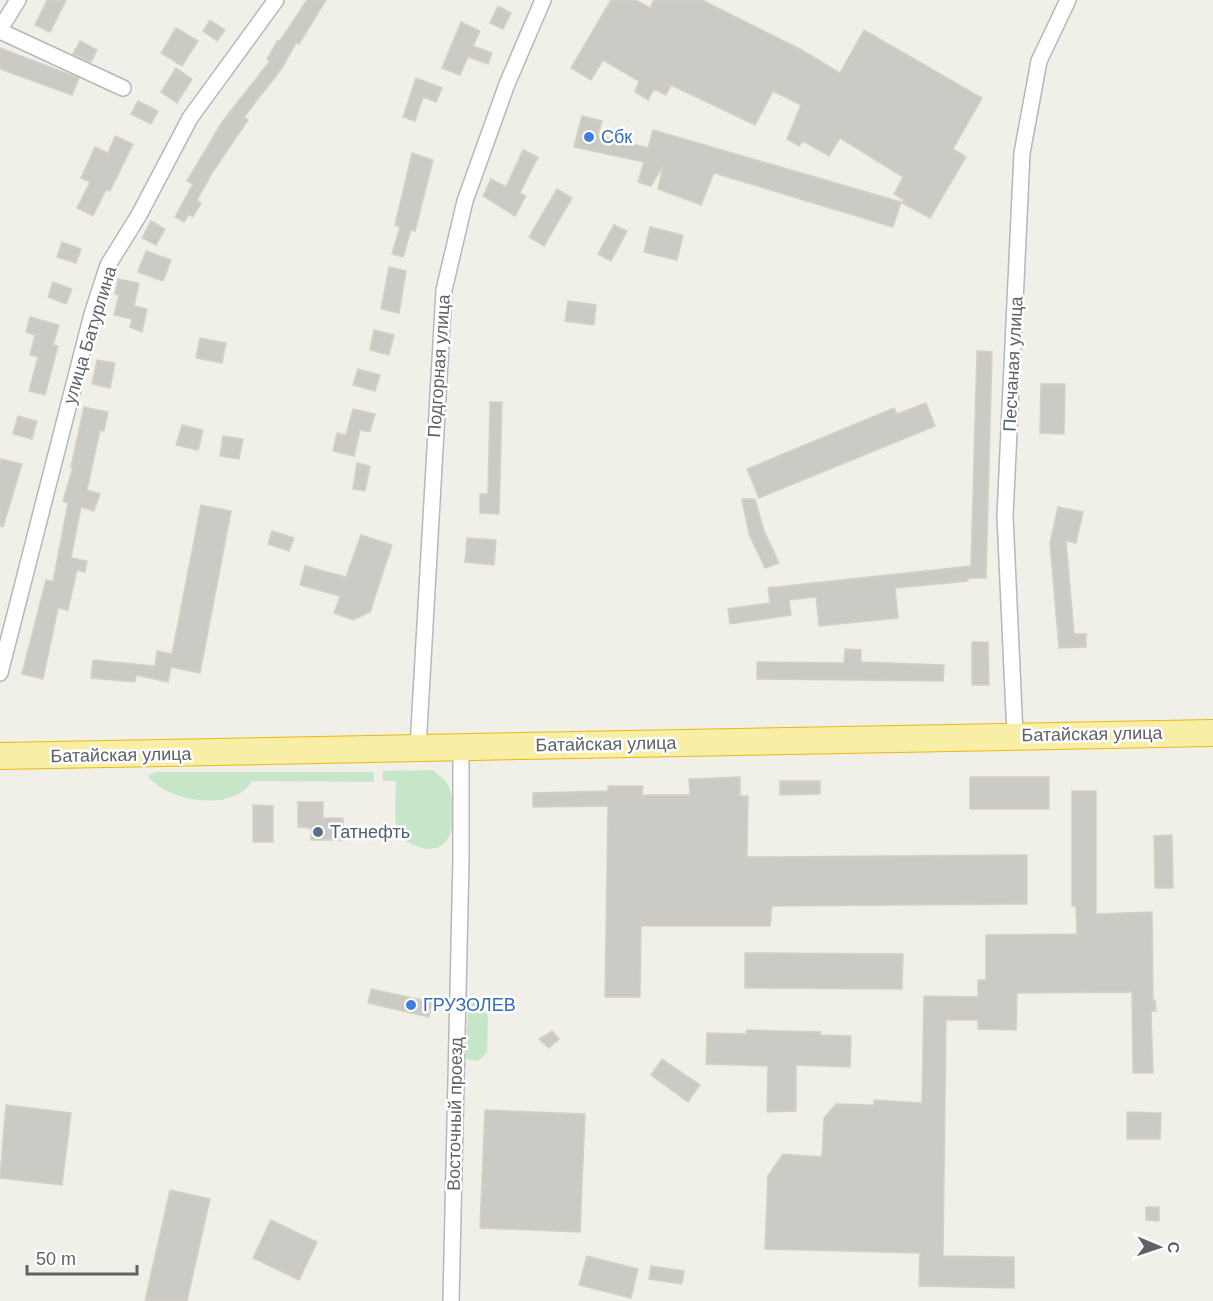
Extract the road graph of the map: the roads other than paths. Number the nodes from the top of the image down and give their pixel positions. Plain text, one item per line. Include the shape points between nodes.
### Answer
1 (18, 0) edge
2 (276, 0) edge
3 (543, 0) edge
4 (1068, 0) edge
5 (0, 30) edge
6 (123, 88) dead end
7 (0, 673) edge
8 (1213, 733) edge
9 (1015, 735) junction
10 (461, 747) junction
11 (418, 748) junction
12 (0, 756) edge
13 (451, 1301) edge

1 - 5 street
2 - 7 street, улица Батурлина via 190,118 140,215 108,265
3 - 11 street, Подгорная улица via 507,84 465,201 444,290
4 - 9 street, Песчаная улица via 1039,61 1022,153 1005,516
5 - 6 street
8 - 9 highway, Батайская улица
9 - 10 highway, Батайская улица
10 - 11 highway, Батайская улица
10 - 13 street, Восточный проезд
11 - 12 highway, Батайская улица

